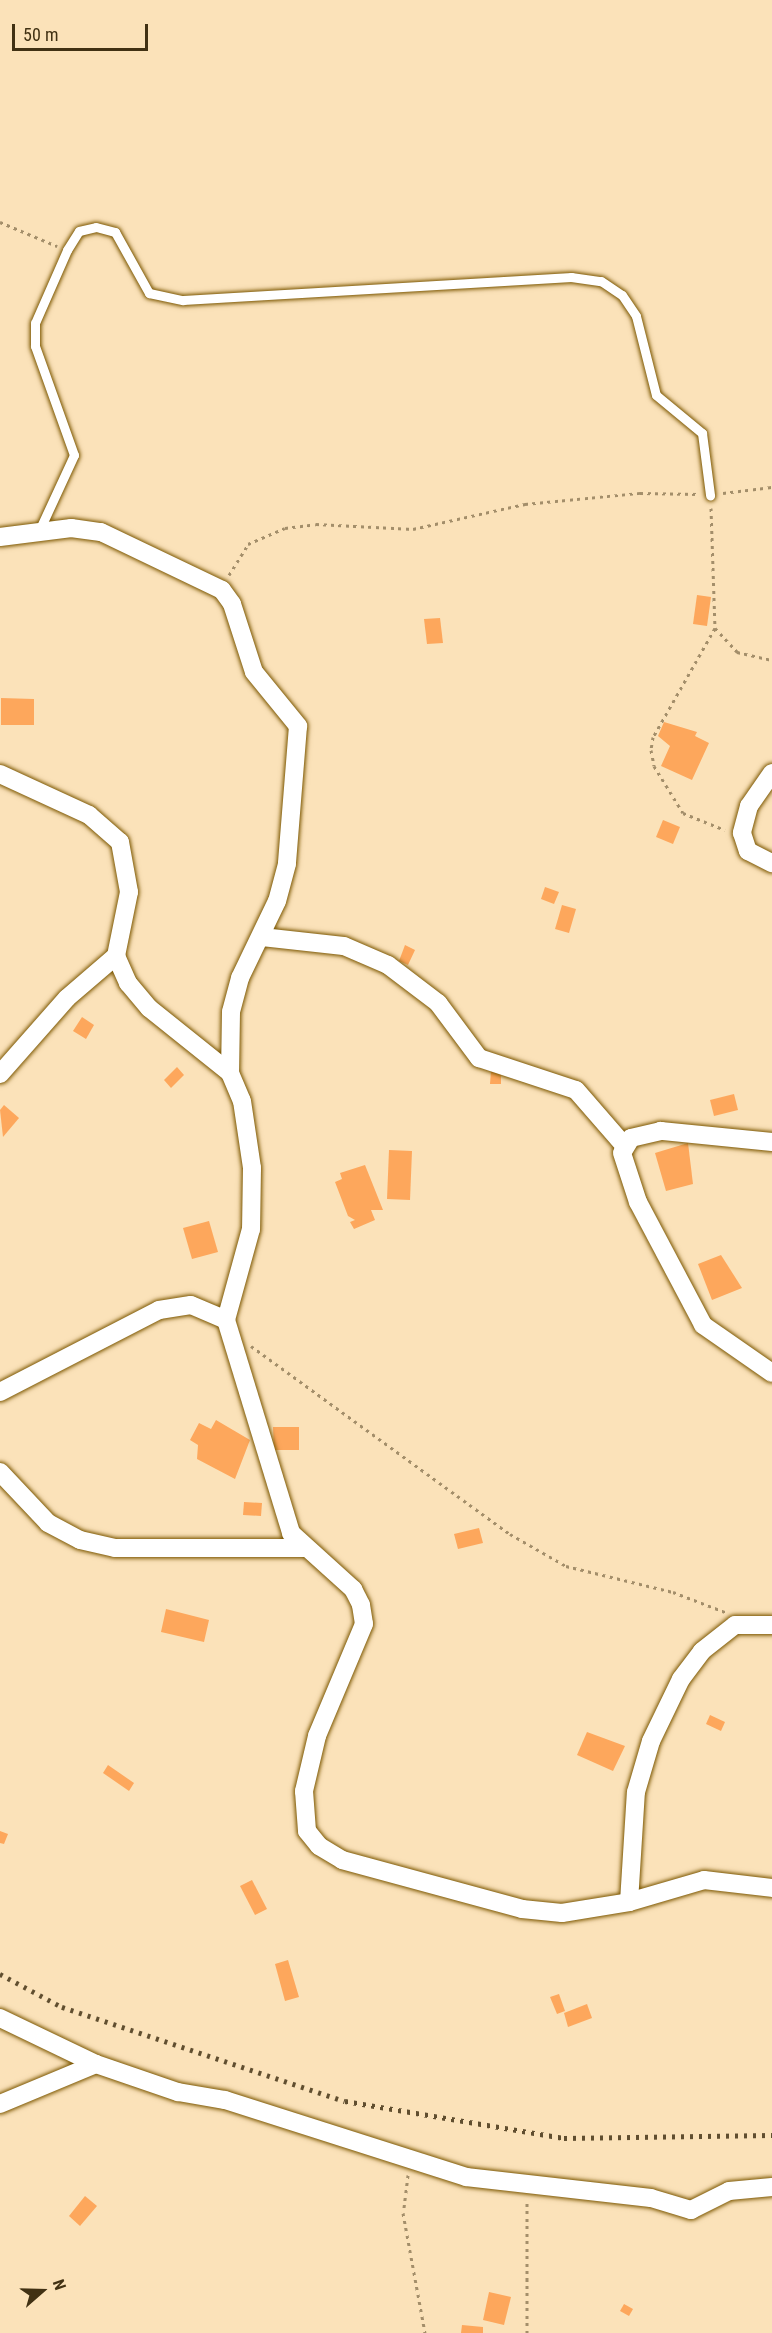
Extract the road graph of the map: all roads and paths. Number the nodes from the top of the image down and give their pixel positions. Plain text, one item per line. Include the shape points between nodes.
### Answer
1 (0, 222) edge
2 (67, 250) junction
3 (772, 487) edge
4 (710, 495) junction
5 (38, 533) junction
6 (0, 537) edge
7 (222, 591) junction
8 (715, 628) junction
9 (772, 660) edge
10 (772, 773) edge
11 (0, 774) edge
12 (742, 833) junction
13 (772, 862) edge
14 (262, 936) junction
15 (116, 956) junction
16 (230, 1073) junction
17 (0, 1074) edge
18 (772, 1142) edge
19 (623, 1144) junction
20 (226, 1320) junction
21 (236, 1352) junction
22 (772, 1373) edge
23 (0, 1392) edge
24 (0, 1472) edge
25 (304, 1548) junction
26 (748, 1623) junction
27 (772, 1625) edge
28 (772, 1888) edge
29 (629, 1902) junction
30 (0, 2018) edge
31 (96, 2064) junction
32 (0, 2104) edge
33 (412, 2159) junction
34 (527, 2186) junction
35 (772, 2187) edge
36 (425, 2333) edge
37 (527, 2333) edge

1 - 2 path
2 - 4 lane via 80,231 96,227 115,232 149,293 183,300 571,277 602,281 622,295 636,316 656,395 702,433
2 - 5 lane via 35,323 36,346 74,455
3 - 4 path
4 - 7 path via 640,493 525,504 414,529 316,524 285,528 248,544
4 - 8 path
5 - 6 street
5 - 7 street via 71,528 101,532
7 - 14 street via 232,604 254,672 298,726 287,864
8 - 9 path via 737,652
8 - 12 path via 653,737 651,750 654,766 683,813 701,824
10 - 12 street via 749,806
11 - 15 street via 89,814 120,842 129,892
12 - 13 street via 748,851
14 - 16 street via 240,978 231,1012
14 - 19 street via 344,946 388,965 438,1003 479,1058 576,1089
15 - 16 street via 128,983 149,1008
15 - 17 street via 67,998
16 - 20 street via 242,1101 252,1167 251,1229
18 - 19 street via 660,1131
19 - 22 street via 638,1202 703,1325
20 - 21 street
20 - 23 street via 191,1305 159,1310
21 - 25 street via 277,1502
21 - 26 path via 261,1348 510,1534 566,1566 673,1592
24 - 25 street via 48,1522 80,1540 115,1548
25 - 29 street via 353,1589 364,1624 312,1755 304,1810 307,1831 319,1846 342,1860 522,1908 562,1913
26 - 27 street
26 - 29 street via 735,1625 702,1651 681,1679 651,1741 636,1792
28 - 29 street via 704,1880
30 - 31 street
31 - 32 street
31 - 33 street
33 - 34 street via 466,2177
33 - 36 path via 403,2213
34 - 35 street via 641,2196 690,2210 729,2191
34 - 37 path

